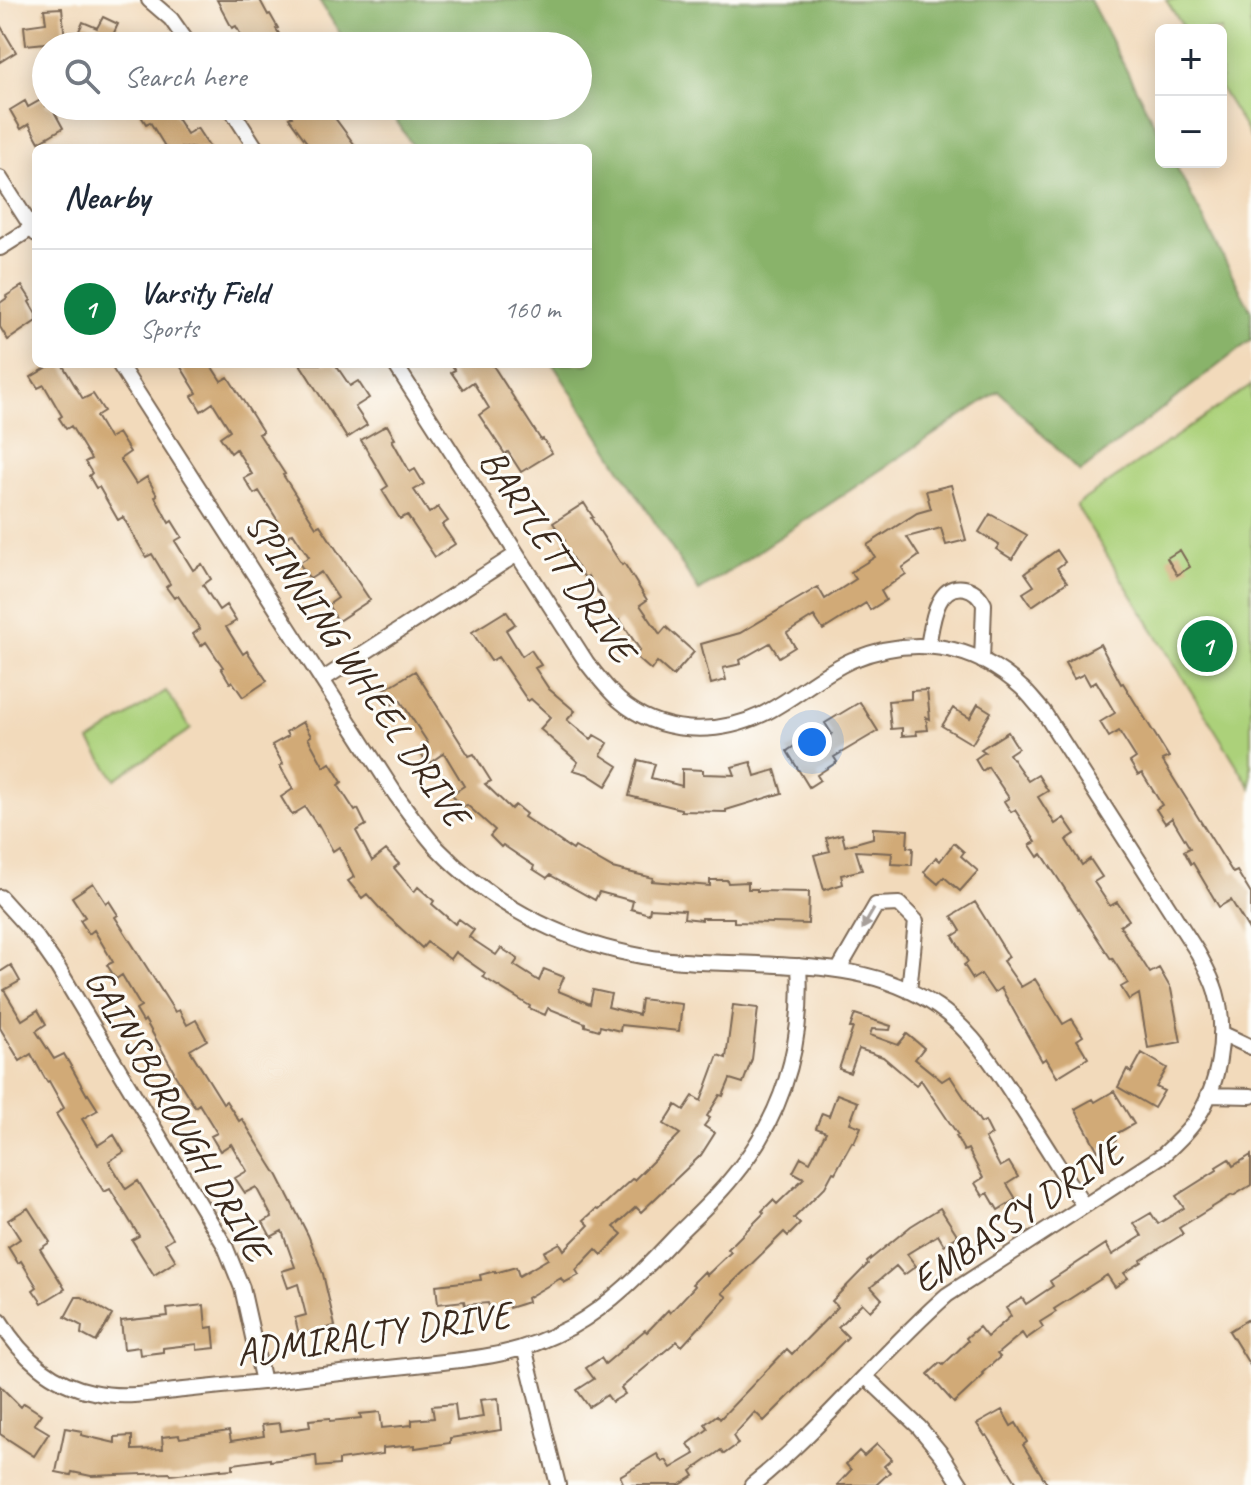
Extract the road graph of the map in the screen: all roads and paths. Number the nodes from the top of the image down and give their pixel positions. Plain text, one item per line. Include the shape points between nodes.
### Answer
1 (149, 0) edge
2 (180, 32) edge
3 (238, 120) edge
4 (253, 144) edge
5 (0, 178) edge
6 (32, 228) edge
7 (32, 232) edge
8 (0, 248) edge
9 (122, 368) edge
10 (398, 368) edge
11 (517, 554) junction
12 (928, 646) junction
13 (982, 661) junction
14 (322, 680) junction
15 (3, 905) edge
16 (799, 966) junction
17 (839, 969) junction
18 (909, 991) junction
19 (1221, 1033) junction
20 (1251, 1047) edge
21 (1216, 1070) joint
22 (1208, 1095) junction
23 (1251, 1096) edge
24 (1084, 1206) junction
25 (0, 1321) edge
26 (524, 1347) junction
27 (865, 1376) junction
28 (263, 1382) junction
29 (558, 1485) edge
30 (752, 1485) edge
31 (961, 1485) edge

1 - 2 street
3 - 4 street
5 - 6 street
7 - 8 street
9 - 14 street, SPINNING WHEEL DRIVE
10 - 11 street, BARTLETT DRIVE
11 - 12 street, BARTLETT DRIVE via 602,683 633,710 671,726 707,729 742,723 849,661 881,649
11 - 14 street
12 - 13 street, BARTLETT DRIVE
12 - 13 street via 940,598 954,588 965,588 984,604
13 - 19 street, BARTLETT DRIVE via 1005,674 1043,711 1198,953 1216,992
14 - 16 street, SPINNING WHEEL DRIVE via 421,830 464,873 512,908 574,938 632,954
15 - 28 street, GAINSBOROUGH DRIVE via 58,968 225,1246 242,1288
16 - 17 street, SPINNING WHEEL DRIVE
16 - 26 street, ADMIRALTY DRIVE via 800,1014 791,1067 775,1110 748,1157 621,1292 571,1326
17 - 18 street, SPINNING WHEEL DRIVE
18 -> 17 street via 916,921 899,904 876,905
18 - 24 street, SPINNING WHEEL DRIVE via 952,1018 988,1056
19 - 20 street
19 - 21 street, BARTLETT DRIVE
21 - 22 street, EMBASSY DRIVE
22 - 23 street
22 - 24 street, EMBASSY DRIVE via 1179,1141
24 - 27 street, EMBASSY DRIVE via 947,1295
25 - 28 street, ADMIRALTY DRIVE via 39,1368 91,1392 141,1395
26 - 28 street, ADMIRALTY DRIVE via 482,1357
26 - 29 street
27 - 30 street, EMBASSY DRIVE
27 - 31 street via 919,1427

